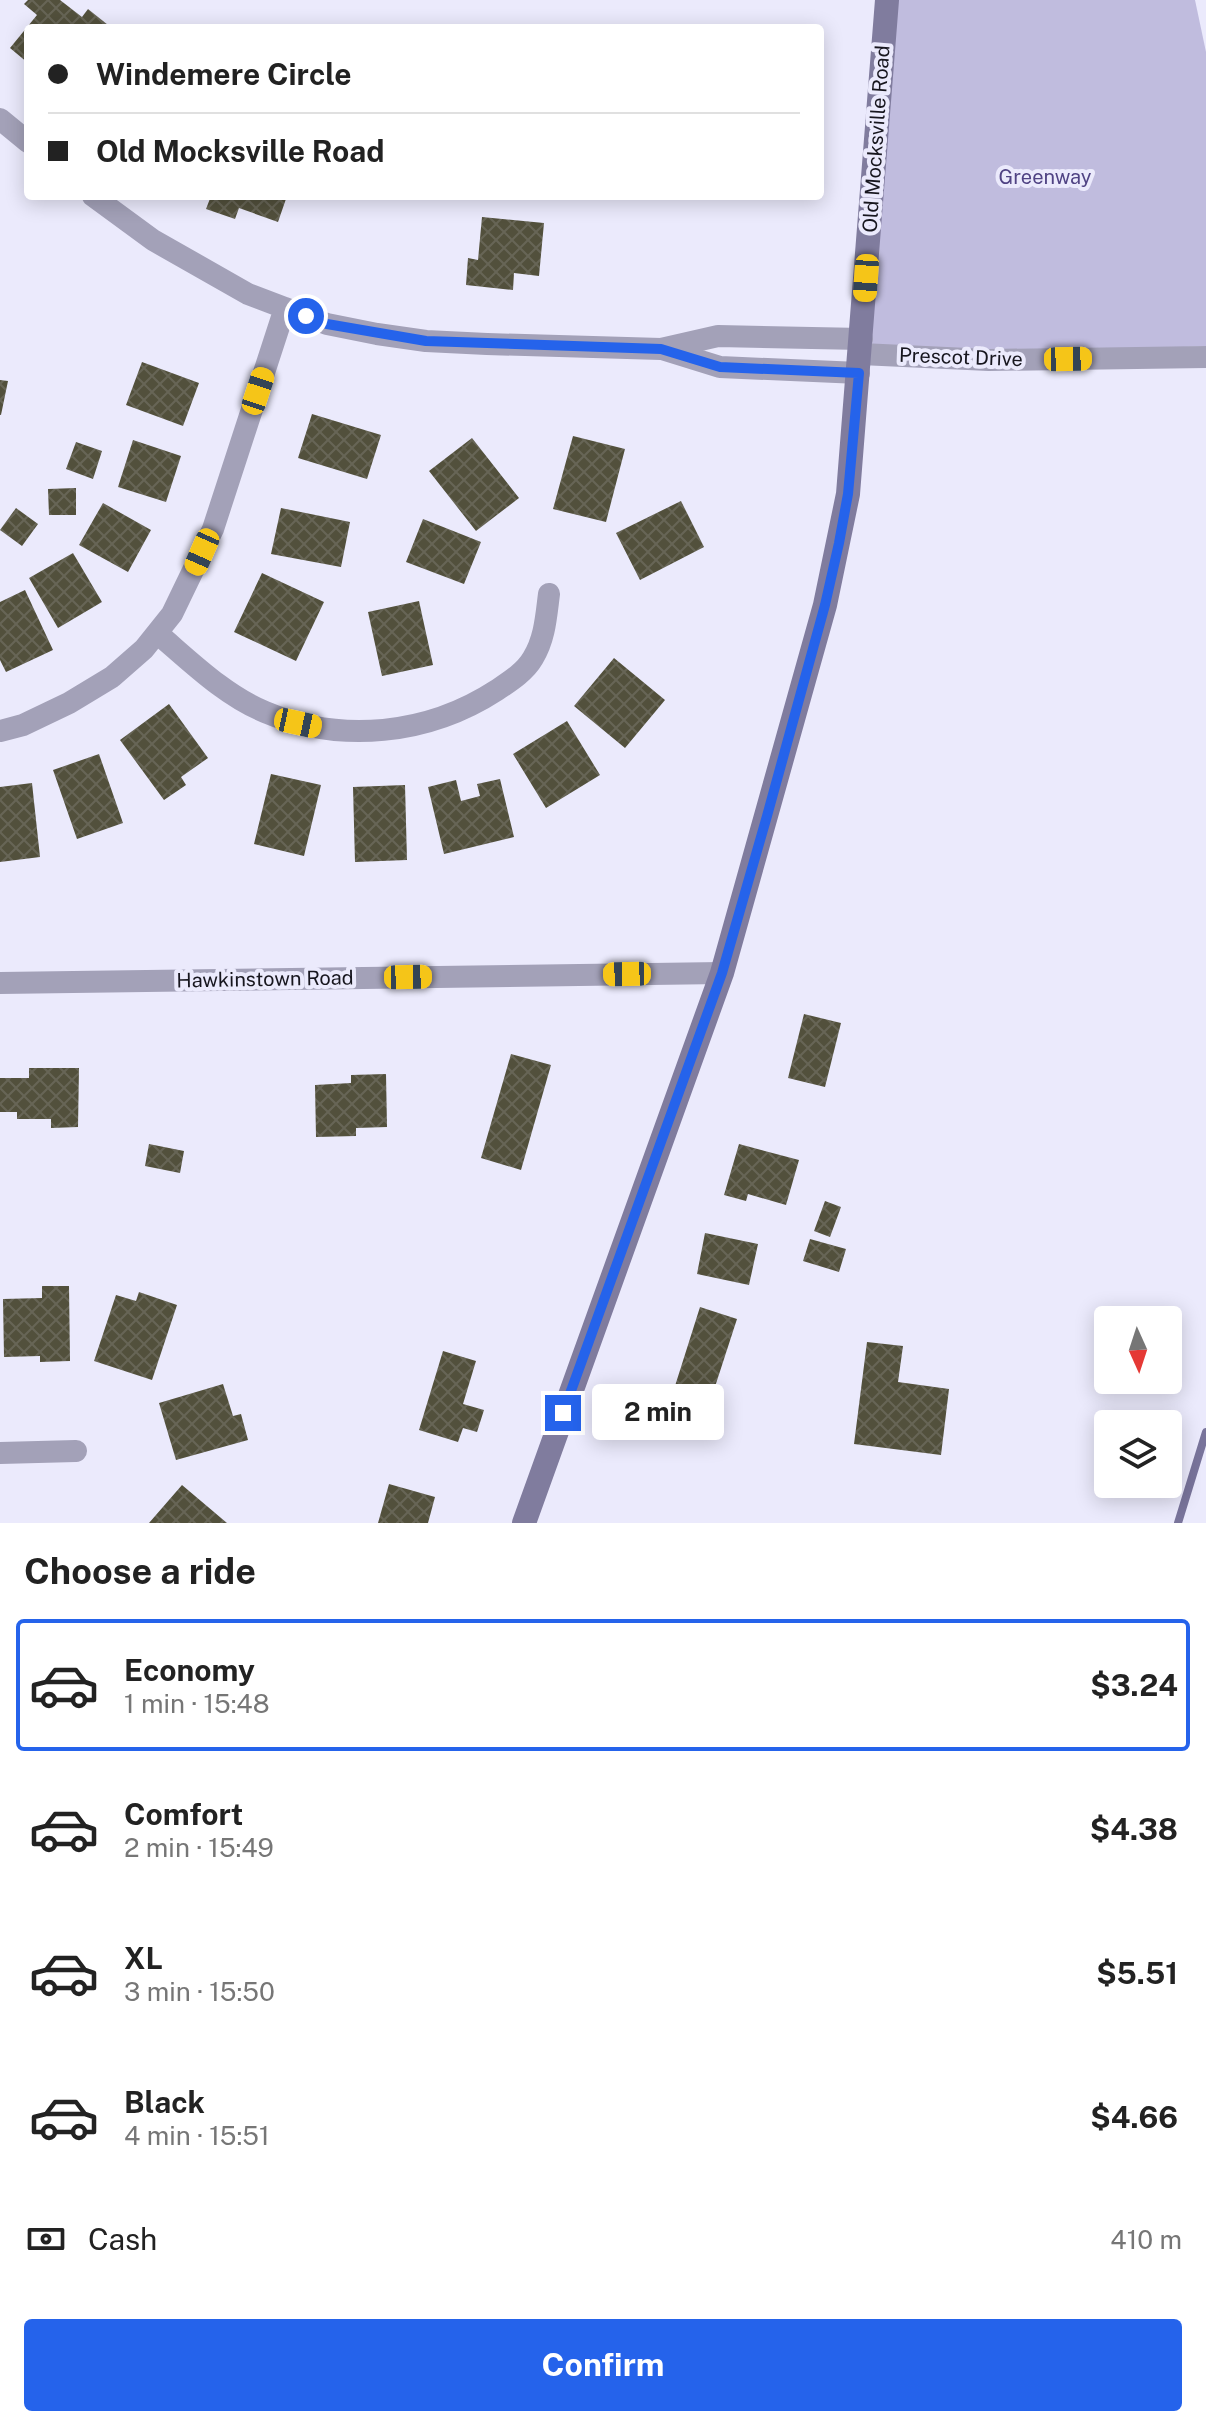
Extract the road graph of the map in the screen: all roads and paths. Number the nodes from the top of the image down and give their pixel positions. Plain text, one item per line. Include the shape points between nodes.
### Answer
1 (887, 0) edge
2 (0, 119) edge
3 (24, 139) edge
4 (98, 200) edge
5 (285, 308) junction
6 (661, 349) junction
7 (861, 355) junction
8 (1206, 357) edge
9 (549, 594) dead end
10 (157, 633) junction
11 (0, 731) edge
12 (722, 973) junction
13 (0, 983) edge
14 (76, 1451) dead end
15 (0, 1453) edge
16 (524, 1523) edge

1 - 7 street, Old Mocksville Road
2 - 3 street
4 - 5 street via 198,268
5 - 6 street via 327,324 426,341
5 - 10 street via 213,529 172,614
6 - 7 street via 718,336
6 - 7 street via 720,367
7 - 8 street, Prescot Drive via 989,360
7 - 12 street, Old Mocksville Road via 848,494 825,605
9 - 10 street via 544,632 532,661 511,681 476,704 388,730 342,732 263,711 225,690
10 - 11 street via 144,649 69,703
12 - 13 street, Hawkinstown Road
12 - 16 street, Old Mocksville Road
14 - 15 street

